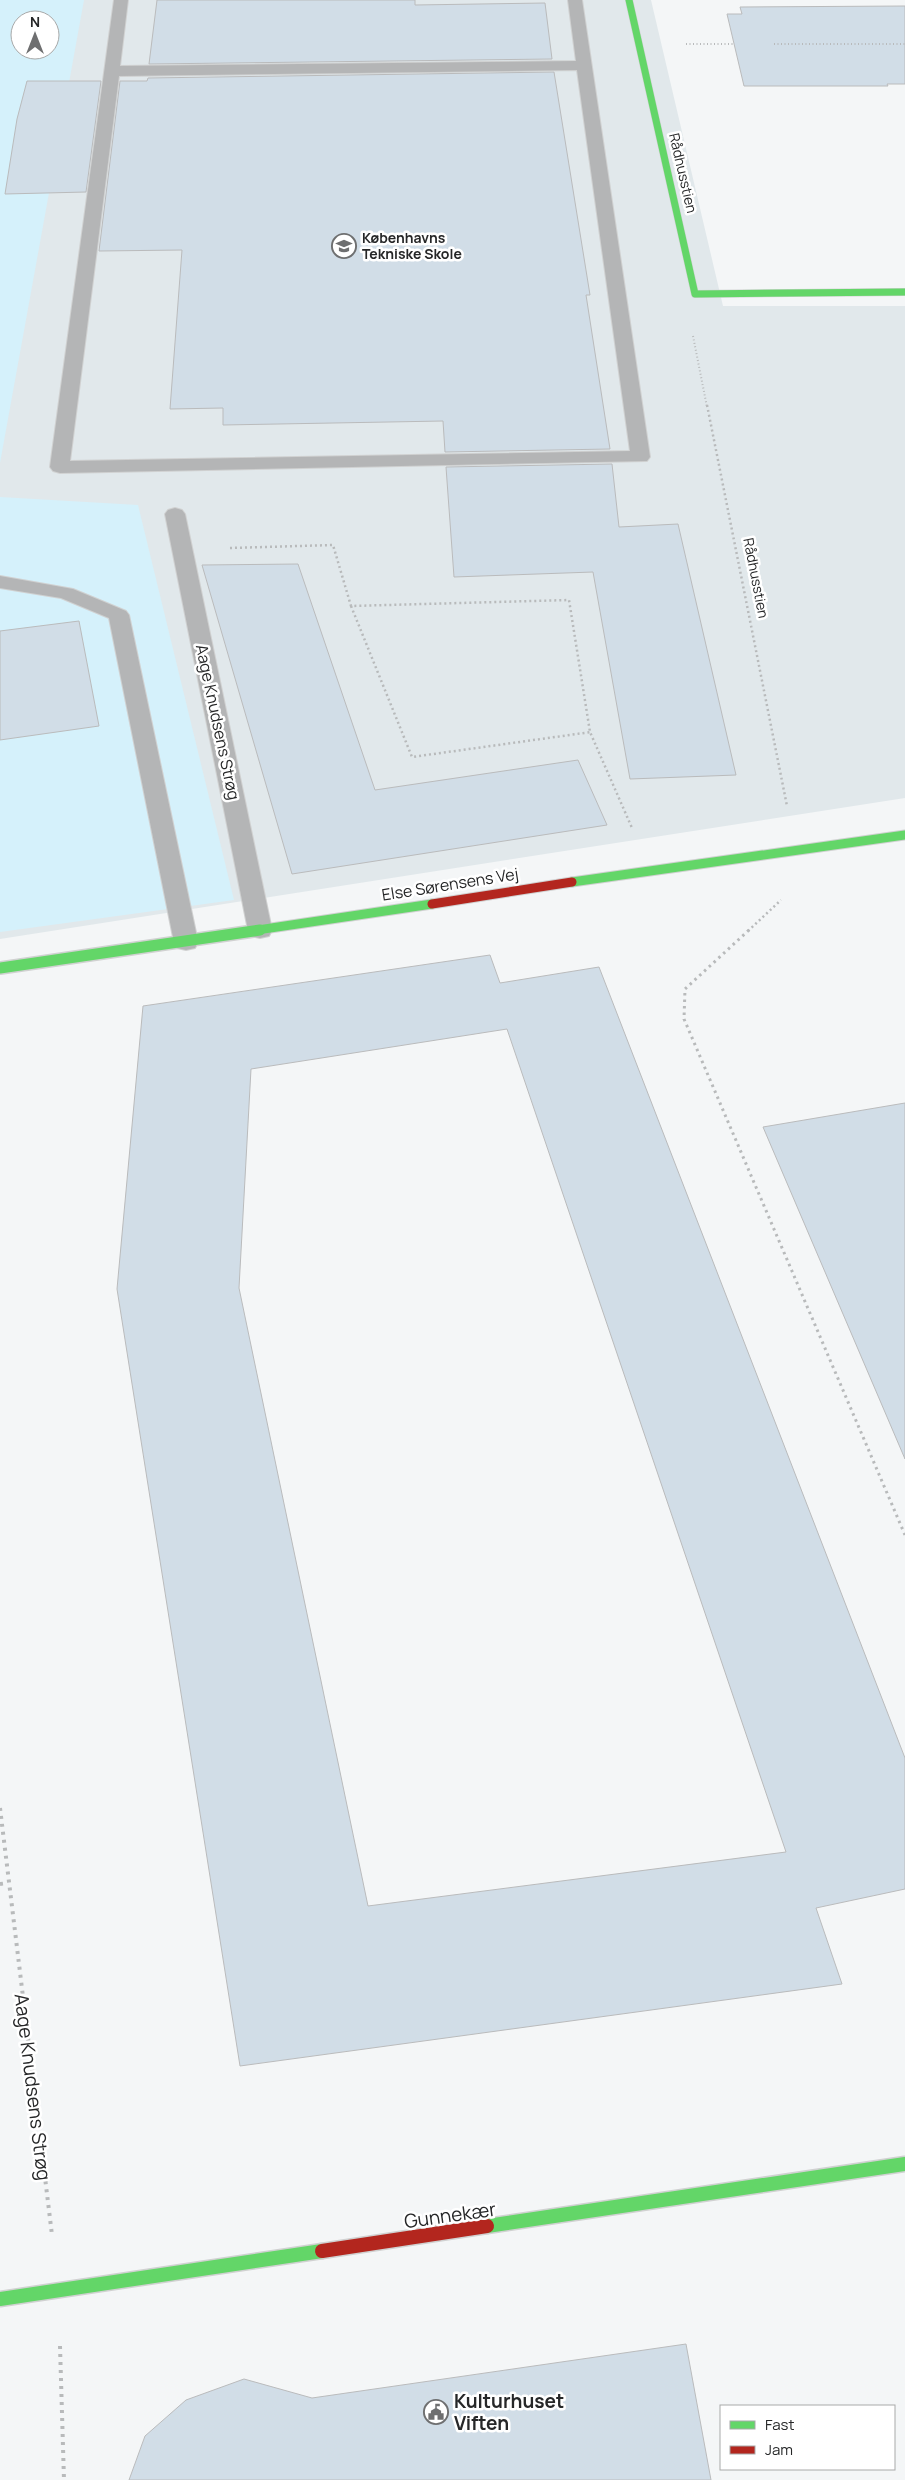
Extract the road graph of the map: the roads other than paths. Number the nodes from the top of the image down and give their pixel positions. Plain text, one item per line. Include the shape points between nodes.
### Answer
1 (121, 0) edge
2 (575, 0) edge
3 (630, 0) edge
4 (584, 65) junction
5 (112, 71) junction
6 (905, 292) edge
7 (175, 514) dead end
8 (0, 582) edge
9 (905, 834) edge
10 (260, 930) junction
11 (186, 942) junction
12 (0, 968) edge
13 (905, 2164) edge
14 (0, 2300) edge

1 - 5 lane
2 - 4 lane
3 - 6 street, Rådhusstien via 695,294
4 - 5 lane
4 - 5 lane via 640,456 60,467
7 - 10 lane, Aage Knudsens Strøg
8 - 11 lane via 66,593 119,614
9 - 10 street, Else Sørensens Vej
10 - 11 street, Else Sørensens Vej
11 - 12 street, Else Sørensens Vej
13 - 14 street, Gunnekær

